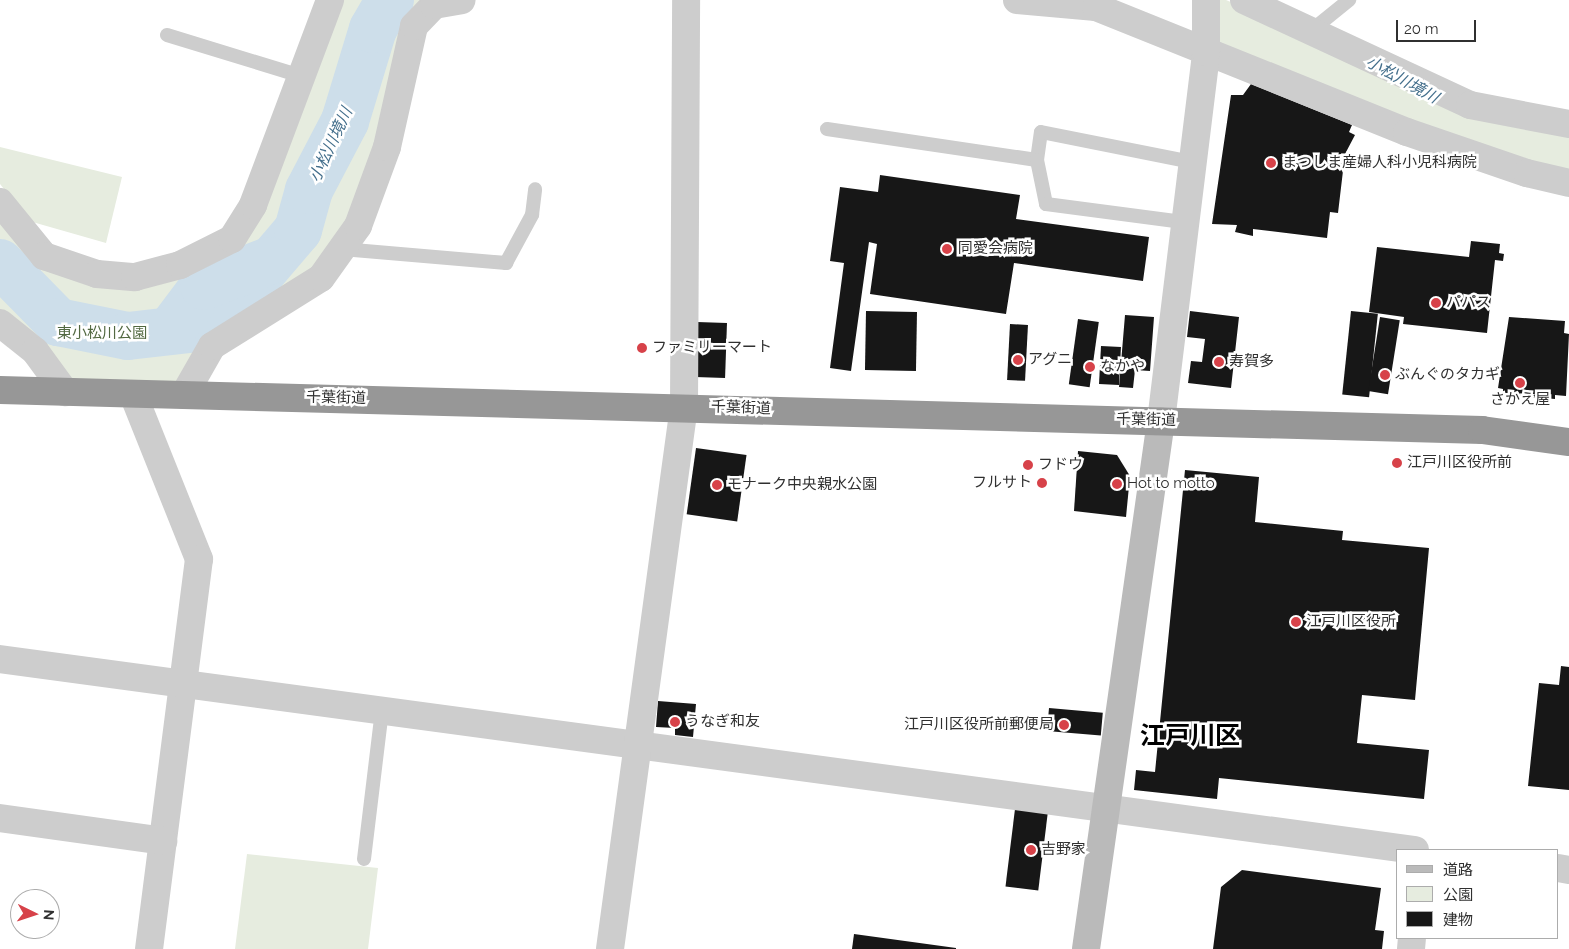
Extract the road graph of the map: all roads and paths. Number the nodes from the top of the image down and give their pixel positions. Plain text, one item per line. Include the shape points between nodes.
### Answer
1 (330, 0) edge
2 (462, 0) edge
3 (686, 0) edge
4 (1017, 0) edge
5 (1206, 0) edge
6 (1244, 0) edge
7 (1349, 0) edge
8 (1312, 30) junction
9 (167, 35) dead end
10 (1206, 52) junction
11 (301, 76) junction
12 (1569, 124) edge
13 (827, 129) dead end
14 (1037, 160) junction
15 (1191, 162) junction
16 (1569, 183) edge
17 (535, 189) dead end
18 (0, 202) edge
19 (1183, 222) junction
20 (342, 249) junction
21 (0, 323) edge
22 (0, 390) edge
23 (65, 392) junction
24 (133, 394) junction
25 (184, 395) junction
26 (684, 406) junction
27 (1161, 421) junction
28 (1569, 422) edge
29 (1482, 430) junction
30 (1569, 442) edge
31 (0, 659) edge
32 (185, 685) junction
33 (382, 712) junction
34 (639, 746) junction
35 (1105, 805) junction
36 (0, 818) edge
37 (163, 841) junction
38 (1408, 849) edge
39 (364, 859) dead end
40 (149, 949) edge
41 (610, 949) edge
42 (1086, 949) edge

1 - 11 street
2 - 20 street via 434,5 414,26 387,147 358,226
3 - 26 street
4 - 10 street via 1096,7
5 - 10 street
6 - 8 street
7 - 8 lane
8 - 12 street via 1470,104
9 - 11 lane
10 - 15 street
10 - 16 street via 1407,132 1527,173
11 - 18 street via 253,205 232,239 180,265 135,277 96,274 44,256
13 - 14 lane
14 - 15 lane via 1041,132
14 - 19 lane via 1046,204
15 - 19 street
17 - 20 lane via 532,215 506,263
19 - 27 street
20 - 25 street via 321,278 212,346
21 - 23 street via 36,351
22 - 23 highway, 千葉街道
23 - 24 highway, 千葉街道
24 - 25 highway, 千葉街道
24 - 32 street via 199,559
25 - 26 highway, 千葉街道
26 - 27 highway, 千葉街道
26 - 34 street
27 - 29 highway, 千葉街道
27 - 35 street
28 - 29 highway, 千葉街道
29 - 30 highway, 千葉街道
31 - 32 street
32 - 33 street
32 - 37 street
33 - 34 street
33 - 39 lane
34 - 35 street
34 - 41 street
35 - 38 street
35 - 42 street
36 - 37 street
37 - 40 street

